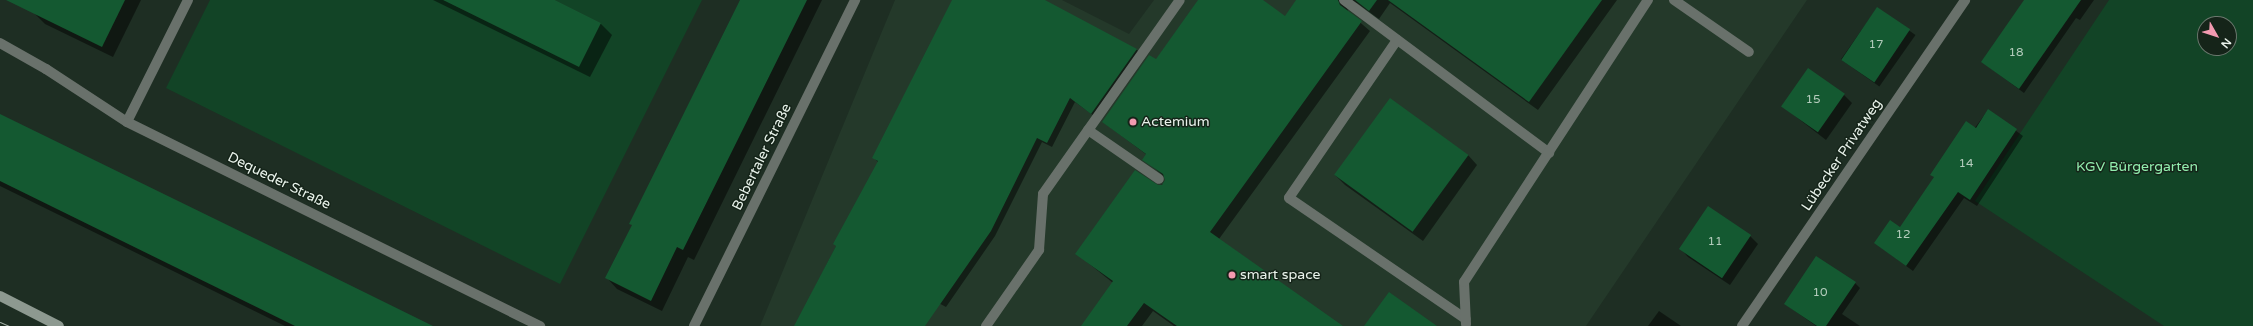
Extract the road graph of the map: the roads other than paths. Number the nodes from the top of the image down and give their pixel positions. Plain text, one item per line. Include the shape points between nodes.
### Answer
1 (188, 0) edge
2 (855, 0) edge
3 (1180, 0) edge
4 (1344, 0) edge
5 (1648, 0) edge
6 (1674, 0) edge
7 (1965, 0) edge
8 (1397, 40) junction
9 (0, 43) edge
10 (1748, 52) dead end
11 (127, 122) junction
12 (1088, 130) junction
13 (1549, 153) junction
14 (1159, 179) dead end
15 (0, 296) edge
16 (1466, 323) edge
17 (59, 326) edge
18 (540, 326) edge
19 (694, 326) edge
20 (986, 326) edge
21 (1742, 326) edge

1 - 11 street
2 - 19 street, Bebertaler Straße
3 - 12 street
4 - 8 street
5 - 13 street
6 - 10 street
7 - 21 street, Lübecker Privatweg
8 - 13 street
8 - 16 street via 1288,198
9 - 11 street, Dequeder Straße via 46,69
11 - 18 street, Dequeder Straße
12 - 14 street
12 - 20 street via 1043,194 1039,250
13 - 16 street via 1464,282
15 - 17 main road

